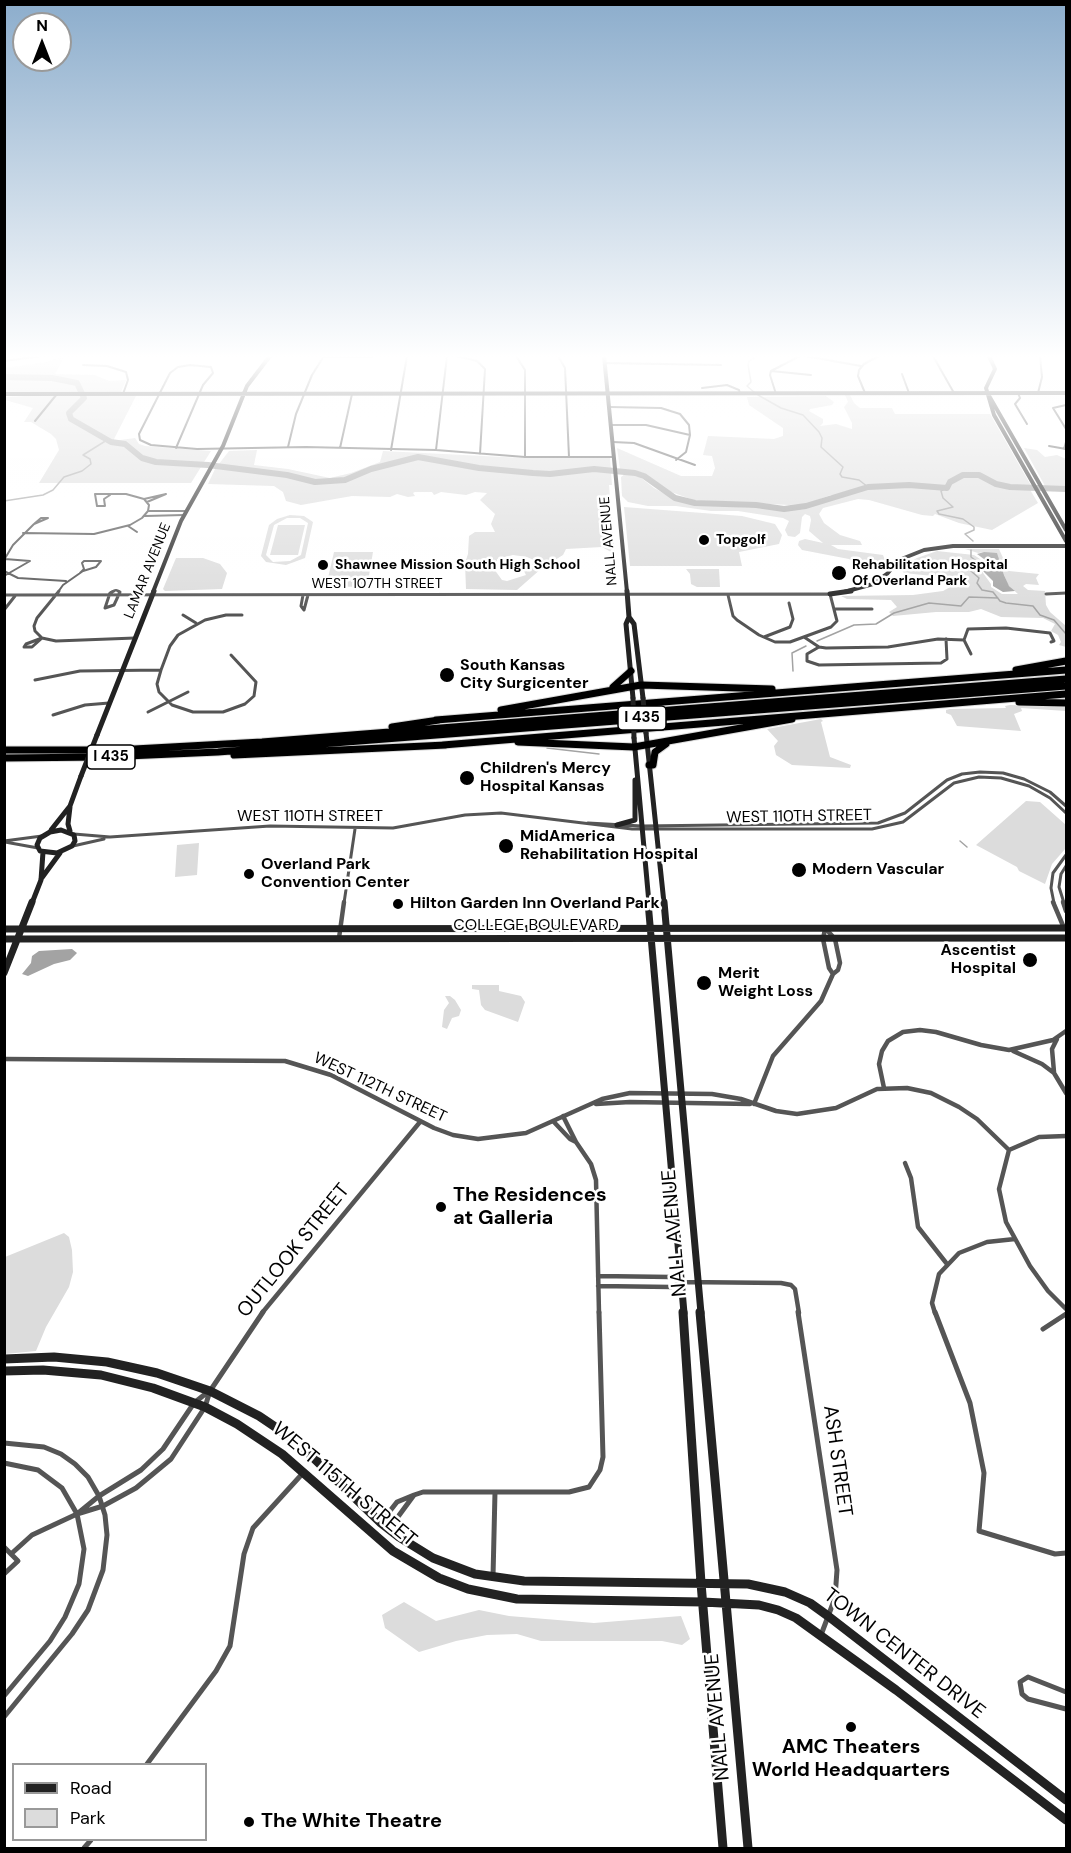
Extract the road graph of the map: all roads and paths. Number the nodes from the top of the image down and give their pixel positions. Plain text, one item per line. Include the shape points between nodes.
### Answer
1 (145, 442) edge
2 (178, 442) edge
3 (224, 442) edge
4 (289, 442) edge
5 (341, 442) edge
6 (392, 442) edge
7 (437, 442) edge
8 (481, 442) edge
9 (525, 442) edge
10 (568, 442) edge
11 (613, 442) edge
12 (623, 442) edge
13 (688, 442) edge
14 (1010, 442) edge
15 (1015, 442) edge
16 (1049, 446) dead end
17 (288, 447) junction
18 (176, 448) junction
19 (340, 448) junction
20 (1013, 448) junction
21 (1019, 449) junction
22 (1065, 449) edge
23 (221, 450) junction
24 (391, 450) junction
25 (436, 450) junction
26 (480, 454) junction
27 (525, 457) junction
28 (569, 457) junction
29 (614, 457) junction
30 (676, 460) junction
31 (695, 465) dead end
32 (110, 495) junction
33 (143, 499) junction
34 (147, 502) junction
35 (148, 511) junction
36 (186, 513) junction
37 (145, 516) junction
38 (34, 524) dead end
39 (127, 526) junction
40 (1066, 530) edge
41 (137, 532) dead end
42 (23, 533) junction
43 (1066, 541) edge
44 (1066, 546) edge
45 (5, 560) edge
46 (5, 572) edge
47 (80, 573) junction
48 (9, 574) junction
49 (4, 576) edge
50 (67, 581) junction
51 (830, 594) junction
52 (1046, 594) dead end
53 (1066, 594) edge
54 (4, 595) edge
55 (16, 595) junction
56 (56, 595) junction
57 (109, 595) junction
58 (119, 595) junction
59 (152, 595) junction
60 (303, 595) junction
61 (308, 595) junction
62 (627, 595) junction
63 (728, 595) junction
64 (789, 603) dead end
65 (834, 609) junction
66 (872, 609) dead end
67 (4, 610) edge
68 (183, 615) dead end
69 (242, 615) dead end
70 (629, 617) junction
71 (197, 624) junction
72 (804, 637) junction
73 (42, 638) junction
74 (135, 638) junction
75 (764, 638) junction
76 (946, 639) junction
77 (964, 640) junction
78 (1051, 642) dead end
79 (819, 647) junction
80 (971, 654) dead end
81 (231, 655) dead end
82 (1066, 661) edge
83 (123, 670) junction
84 (161, 670) junction
85 (1066, 670) edge
86 (631, 671) junction
87 (976, 677) junction
88 (1066, 679) edge
89 (35, 681) dead end
90 (641, 685) junction
91 (632, 686) junction
92 (1066, 686) edge
93 (818, 689) junction
94 (609, 690) junction
95 (188, 693) dead end
96 (1066, 694) edge
97 (975, 701) junction
98 (168, 702) junction
99 (110, 703) junction
100 (1066, 703) edge
101 (148, 712) dead end
102 (822, 713) junction
103 (53, 715) dead end
104 (436, 720) junction
105 (332, 736) junction
106 (647, 741) junction
107 (667, 743) junction
108 (443, 745) junction
109 (634, 747) junction
110 (4, 750) edge
111 (218, 752) junction
112 (4, 758) edge
113 (649, 765) junction
114 (637, 774) junction
115 (70, 806) junction
116 (1066, 806) edge
117 (1066, 813) edge
118 (579, 823) junction
119 (617, 825) junction
120 (642, 827) junction
121 (655, 827) junction
122 (355, 829) junction
123 (50, 832) junction
124 (71, 832) junction
125 (43, 836) junction
126 (110, 837) junction
127 (4, 841) edge
128 (72, 846) junction
129 (41, 850) junction
130 (61, 852) junction
131 (1066, 855) edge
132 (1066, 866) edge
133 (41, 879) junction
134 (1051, 893) junction
135 (1060, 895) junction
136 (1066, 911) edge
137 (825, 928) junction
138 (1066, 928) edge
139 (4, 929) edge
140 (22, 929) junction
141 (341, 929) junction
142 (652, 929) junction
143 (667, 929) junction
144 (1066, 938) edge
145 (4, 939) edge
146 (18, 939) junction
147 (339, 939) junction
148 (823, 939) junction
149 (835, 939) junction
150 (653, 940) junction
151 (668, 940) junction
152 (4, 973) edge
153 (833, 974) junction
154 (1066, 1031) edge
155 (1059, 1036) junction
156 (1009, 1050) junction
157 (4, 1059) edge
158 (1054, 1072) junction
159 (884, 1088) junction
160 (681, 1093) junction
161 (1066, 1094) edge
162 (666, 1098) junction
163 (682, 1102) junction
164 (595, 1104) junction
165 (754, 1104) junction
166 (563, 1116) junction
167 (553, 1121) junction
168 (420, 1122) junction
169 (1066, 1136) edge
170 (576, 1142) junction
171 (1009, 1150) junction
172 (904, 1163) dead end
173 (1015, 1239) junction
174 (947, 1264) junction
175 (598, 1276) junction
176 (682, 1282) junction
177 (698, 1282) junction
178 (598, 1286) junction
179 (1066, 1312) edge
180 (1044, 1329) dead end
181 (4, 1359) edge
182 (4, 1371) edge
183 (210, 1391) junction
184 (194, 1403) junction
185 (205, 1407) junction
186 (4, 1443) edge
187 (4, 1463) edge
188 (303, 1473) junction
189 (495, 1492) junction
190 (414, 1495) junction
191 (99, 1496) junction
192 (103, 1506) junction
193 (77, 1514) junction
194 (385, 1526) junction
195 (4, 1547) edge
196 (1066, 1553) edge
197 (11, 1554) junction
198 (4, 1574) edge
199 (493, 1578) junction
200 (701, 1583) junction
201 (725, 1583) junction
202 (703, 1602) junction
203 (726, 1603) junction
204 (828, 1616) junction
205 (821, 1635) junction
206 (1066, 1692) edge
207 (4, 1696) edge
208 (1066, 1709) edge
209 (4, 1717) edge
210 (148, 1763) edge
211 (1066, 1800) edge
212 (1066, 1820) edge
213 (723, 1848) edge
214 (748, 1848) edge

1 - 18 street
2 - 18 street
3 - 23 main road, LAMAR AVENUE
4 - 17 street
5 - 19 street
6 - 24 street
7 - 25 street
8 - 26 street
9 - 27 street
10 - 28 street
11 - 29 main road, NALL AVENUE
12 - 30 street
13 - 30 street via 686,452
14 - 20 main road
15 - 21 main road
16 - 22 street
17 - 19 street
17 - 23 street
18 - 23 street
19 - 24 street
20 - 21 main road
20 - 43 main road
21 - 40 main road
23 - 36 main road, LAMAR AVENUE
24 - 25 street
25 - 26 street
26 - 27 street
27 - 28 street
28 - 29 street
29 - 62 main road, NALL AVENUE
30 - 31 street
32 - 32 street via 104,498 105,506 97,506 94,495
32 - 33 street
33 - 34 street
33 - 34 street via 166,494
34 - 35 street
35 - 36 street
35 - 37 street
36 - 37 street
36 - 59 main road, LAMAR AVENUE
37 - 39 street
38 - 42 street
39 - 41 street
39 - 42 street via 84,534
42 - 45 street
44 - 51 main road via 953,546 924,550 899,560 873,584
45 - 48 street via 30,561
46 - 48 street
47 - 47 street via 96,567 101,561 83,561
47 - 50 street
48 - 49 street
48 - 50 street via 24,579
50 - 56 street
51 - 63 street, WEST 107TH STREET
51 - 65 street
52 - 53 street
54 - 55 street, WEST 107TH STREET
55 - 56 street, WEST 107TH STREET
55 - 67 street
56 - 57 street, WEST 107TH STREET
56 - 73 street via 34,621 34,629
57 - 58 street, WEST 107TH STREET via 116,590
57 - 58 street, WEST 107TH STREET via 106,608 113,607
58 - 59 street, WEST 107TH STREET
59 - 60 street, WEST 107TH STREET
59 - 74 main road, LAMAR AVENUE
60 - 61 street, WEST 107TH STREET
60 - 61 street via 304,610
61 - 62 street, WEST 107TH STREET
62 - 63 street, WEST 107TH STREET
62 - 70 main road, NALL AVENUE
63 - 75 street via 733,616
64 - 75 street via 793,619 790,627
65 - 66 street
65 - 72 street via 835,624
68 - 71 street
69 - 71 street via 219,616
70 - 86 main road, NALL AVENUE via 626,624
70 - 90 main road, NALL AVENUE via 634,624
71 - 84 street via 174,640
72 - 75 street via 782,644
72 - 79 street
73 - 73 street via 26,644 24,647 32,647
73 - 74 street
74 - 83 main road, LAMAR AVENUE
76 - 77 street
76 - 79 street via 888,647
76 - 79 street via 947,659 941,663 819,665 807,661 807,654
77 - 78 street via 968,629 1006,628 1050,633 1054,641
77 - 80 street
81 - 98 street via 255,680 253,697 233,709 213,713 187,711
82 - 87 highway
83 - 84 street
83 - 89 street via 80,671
83 - 99 main road, LAMAR AVENUE
84 - 98 street via 158,689
85 - 87 highway
86 - 91 main road, NALL AVENUE
86 - 94 highway
87 - 93 highway
88 - 105 highway, I 435
90 - 91 highway
90 - 93 highway
90 - 106 main road, NALL AVENUE, bridge
91 - 94 highway
91 - 109 main road, NALL AVENUE, bridge
92 - 111 highway, I 435
93 - 104 highway
94 - 104 highway
95 - 98 street
96 - 97 highway
97 - 100 highway
97 - 102 highway
98 - 101 street
99 - 103 street via 85,705
99 - 115 main road, LAMAR AVENUE, bridge
102 - 107 highway
102 - 108 highway
104 - 105 highway
105 - 110 highway, I 435 via 116,750
106 - 107 highway
106 - 109 highway
106 - 113 main road, NALL AVENUE
107 - 113 highway via 655,752 653,765
108 - 109 highway via 532,742
108 - 111 highway via 230,755
109 - 114 main road, NALL AVENUE
111 - 112 highway, I 435
113 - 121 main road, NALL AVENUE
114 - 119 main road via 635,820
114 - 120 main road, NALL AVENUE
115 - 123 main road, LAMAR AVENUE
115 - 124 main road, LAMAR AVENUE
116 - 121 street, WEST 110TH STREET via 1050,792 1024,779 980,772 947,780 911,809 878,823
117 - 121 street, WEST 110TH STREET via 1029,786 979,777 954,783 908,819 881,828
118 - 119 street, WEST 110TH STREET
118 - 120 street, WEST 110TH STREET
118 - 122 street, WEST 110TH STREET via 490,813 401,827
119 - 120 street, WEST 110TH STREET
120 - 121 street, WEST 110TH STREET
120 - 142 main road, NALL AVENUE
121 - 143 main road, NALL AVENUE
122 - 126 street, WEST 110TH STREET via 273,826
122 - 141 street
123 - 124 main road
123 - 125 main road
124 - 126 street, WEST 110TH STREET
124 - 128 main road, LAMAR AVENUE via 75,838
125 - 127 street
125 - 129 main road via 38,843
126 - 128 street, WEST 110TH STREET
127 - 129 street
128 - 130 main road
129 - 130 main road
129 - 133 main road
130 - 133 main road
131 - 134 street via 1053,873
132 - 135 street via 1060,878
133 - 140 main road
134 - 135 street
134 - 138 street
135 - 136 street
137 - 138 main road, COLLEGE BOULEVARD
137 - 143 main road, COLLEGE BOULEVARD
137 - 148 street
137 - 149 street
139 - 140 main road, COLLEGE BOULEVARD
140 - 141 main road, COLLEGE BOULEVARD
140 - 146 main road
141 - 142 main road, COLLEGE BOULEVARD
141 - 147 street
142 - 143 main road, COLLEGE BOULEVARD
142 - 150 main road, NALL AVENUE
143 - 151 main road, NALL AVENUE
144 - 149 main road, COLLEGE BOULEVARD
145 - 146 main road, COLLEGE BOULEVARD
146 - 147 main road, COLLEGE BOULEVARD
146 - 152 main road
147 - 150 main road, COLLEGE BOULEVARD
148 - 149 main road, COLLEGE BOULEVARD
148 - 151 main road, COLLEGE BOULEVARD
148 - 153 street
149 - 153 street via 840,963
150 - 151 main road, COLLEGE BOULEVARD
150 - 162 main road, NALL AVENUE
151 - 160 main road, NALL AVENUE
153 - 165 street via 821,1000 768,1065
154 - 155 street
155 - 156 street
155 - 158 street via 1052,1049
156 - 158 street via 1029,1056
156 - 159 street via 936,1032 903,1032 888,1041 882,1051 879,1064
157 - 168 street, WEST 112TH STREET via 285,1061 331,1075
158 - 161 street
159 - 165 street, WEST 112TH STREET via 836,1108 811,1113 776,1111
159 - 171 street, WEST 112TH STREET via 919,1089 943,1098 977,1119
160 - 162 street, WEST 112TH STREET
160 - 163 main road, NALL AVENUE
160 - 165 street, WEST 112TH STREET via 722,1095
162 - 163 street, WEST 112TH STREET
162 - 164 street, WEST 112TH STREET
162 - 164 street, WEST 112TH STREET via 620,1094
162 - 176 main road, NALL AVENUE
163 - 165 street, WEST 112TH STREET
163 - 177 main road, NALL AVENUE
164 - 166 street, WEST 112TH STREET
166 - 167 street, WEST 112TH STREET
166 - 170 street
167 - 168 street, WEST 112TH STREET via 519,1134 478,1139 453,1135
167 - 170 street
168 - 183 street, OUTLOOK STREET via 257,1319
169 - 171 street via 1039,1137
170 - 175 street via 591,1164 596,1180
171 - 173 street via 999,1189
172 - 174 street via 911,1178 918,1227
173 - 174 street via 973,1246
173 - 179 street via 1039,1280
174 - 196 street via 936,1281 932,1304 970,1403 984,1473 980,1531 1055,1554
175 - 176 street via 671,1277
175 - 178 street
176 - 177 street
176 - 178 street via 671,1287
176 - 200 main road, NALL AVENUE
177 - 201 main road, NALL AVENUE
177 - 204 street, ASH STREET via 781,1283 795,1289 837,1570 837,1587
178 - 189 street via 603,1457 595,1480 589,1487 569,1492
179 - 180 street
181 - 183 main road, WEST 115TH STREET via 64,1358 113,1363 164,1374
182 - 184 main road, WEST 115TH STREET via 101,1375
183 - 184 street
183 - 185 street, OUTLOOK STREET
183 - 194 main road, WEST 115TH STREET via 259,1416 296,1441
184 - 185 main road, WEST 115TH STREET
184 - 191 street via 152,1461
185 - 188 main road, WEST 115TH STREET via 260,1438
185 - 192 street, OUTLOOK STREET via 163,1468
186 - 191 street via 35,1445 61,1454 82,1470
187 - 193 street via 46,1475 68,1495
188 - 202 main road, WEST 115TH STREET via 386,1546 412,1564 468,1589 517,1599
188 - 210 street via 253,1528 244,1554 230,1646
189 - 190 street
189 - 199 street
190 - 194 street
190 - 194 street via 397,1502
191 - 192 street
191 - 193 street
192 - 193 street, OUTLOOK STREET
192 - 209 street via 106,1558 88,1610
193 - 197 street via 32,1535
193 - 207 street via 84,1550 75,1596 53,1636
194 - 199 main road, WEST 115TH STREET via 434,1558
195 - 197 street
197 - 198 street via 18,1561
199 - 200 main road, WEST 115TH STREET
200 - 201 main road, TOWN CENTER DRIVE
200 - 202 main road, NALL AVENUE
201 - 203 main road, NALL AVENUE
201 - 204 main road, TOWN CENTER DRIVE via 785,1592
202 - 203 main road, TOWN CENTER DRIVE
202 - 213 main road, NALL AVENUE
203 - 205 main road, TOWN CENTER DRIVE via 778,1610
203 - 214 main road, NALL AVENUE
204 - 205 street, ASH STREET
204 - 211 main road, TOWN CENTER DRIVE
205 - 212 main road, TOWN CENTER DRIVE
206 - 208 street via 1028,1677 1020,1682 1022,1694 1028,1699

